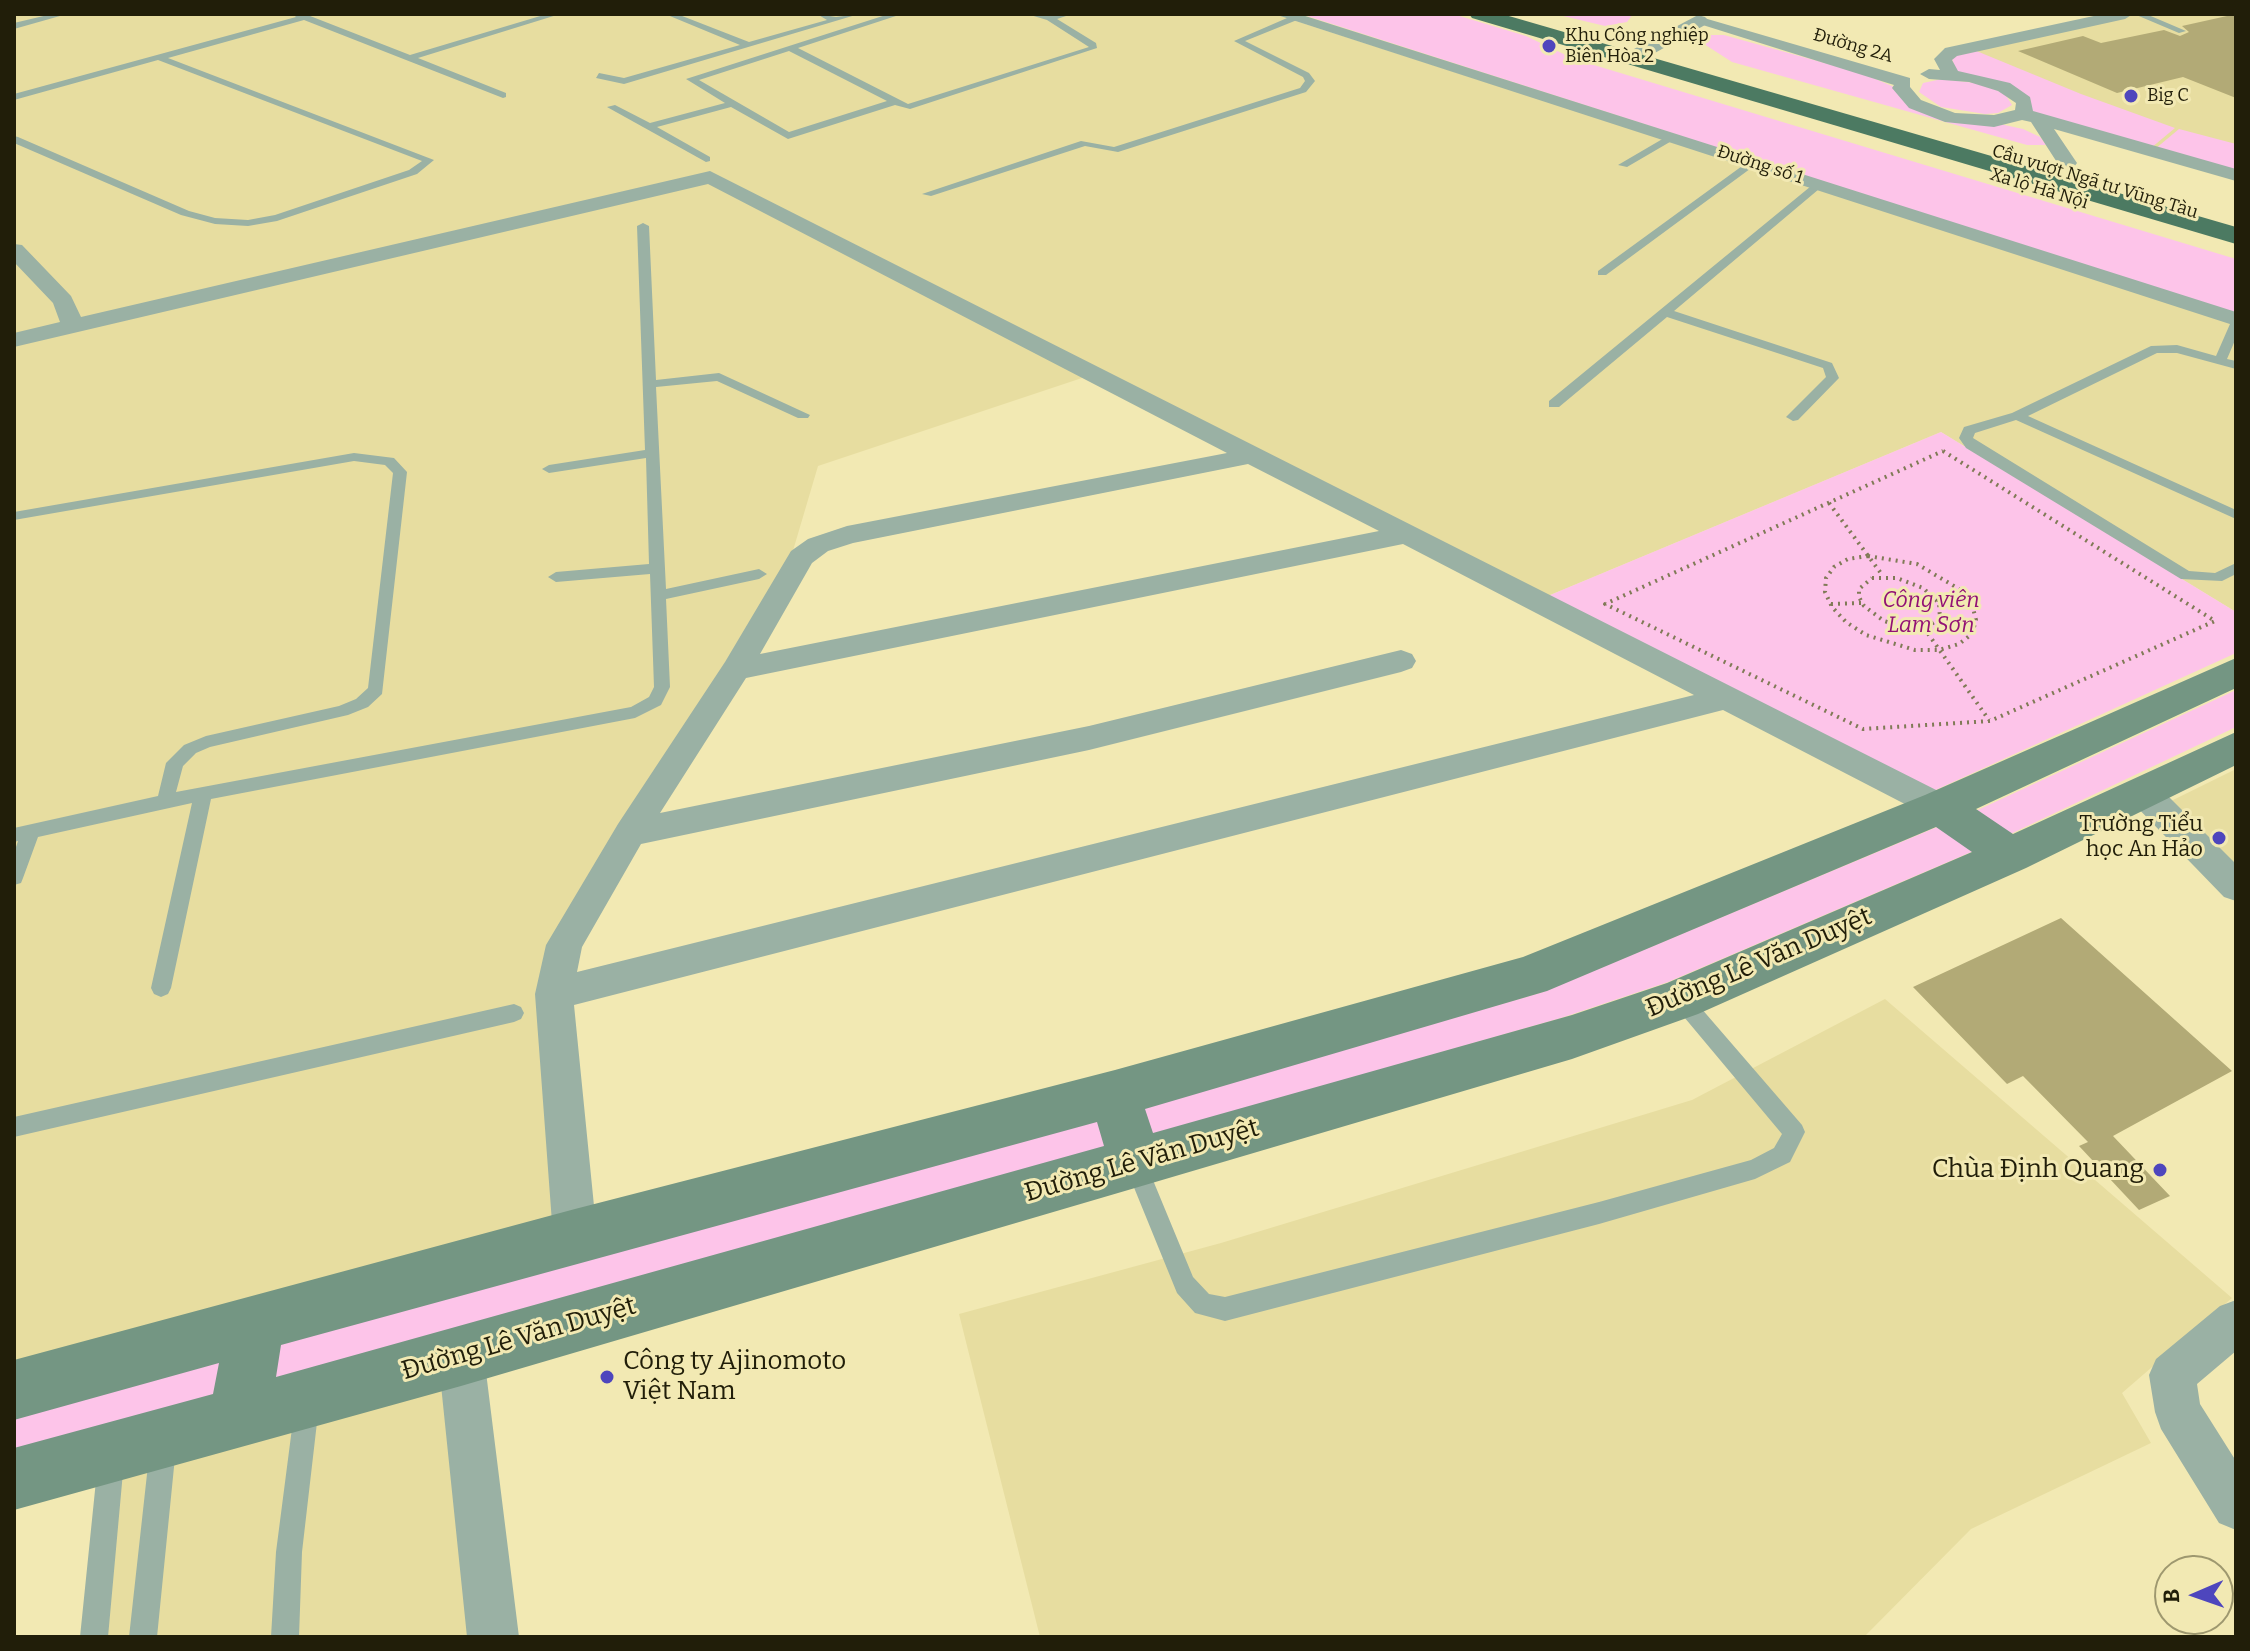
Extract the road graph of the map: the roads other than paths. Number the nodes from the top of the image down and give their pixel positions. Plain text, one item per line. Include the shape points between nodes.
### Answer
1 (63, 14) edge
2 (316, 14) edge
3 (556, 14) edge
4 (669, 14) edge
5 (821, 14) edge
6 (855, 14) edge
7 (898, 14) edge
8 (1031, 14) edge
9 (1068, 14) edge
10 (1479, 14) edge
11 (1520, 14) edge
12 (1669, 14) edge
13 (2125, 14) edge
14 (2138, 14) edge
15 (301, 16) edge
16 (1288, 16) edge
17 (1688, 16) edge
18 (1050, 18) junction
19 (835, 20) junction
20 (14, 26) edge
21 (2182, 31) dead end
22 (1616, 41) junction
23 (749, 45) junction
24 (790, 48) junction
25 (1645, 49) junction
26 (158, 57) junction
27 (410, 58) junction
28 (1951, 74) junction
29 (599, 76) dead end
30 (1904, 82) junction
31 (503, 95) dead end
32 (14, 97) edge
33 (893, 102) junction
34 (731, 104) junction
35 (612, 107) dead end
36 (2030, 116) junction
37 (1849, 117) junction
38 (649, 126) junction
39 (1671, 137) junction
40 (14, 139) edge
41 (1944, 143) junction
42 (706, 159) dead end
43 (1753, 163) junction
44 (2067, 163) junction
45 (1623, 165) dead end
46 (2236, 175) edge
47 (1820, 184) junction
48 (927, 194) dead end
49 (2236, 212) edge
50 (2236, 225) edge
51 (643, 226) dead end
52 (2236, 236) edge
53 (2236, 249) edge
54 (14, 250) edge
55 (1602, 273) dead end
56 (1665, 312) junction
57 (2236, 322) edge
58 (73, 326) junction
59 (14, 340) edge
60 (2221, 359) junction
61 (2236, 365) edge
62 (651, 384) junction
63 (1554, 404) dead end
64 (803, 415) dead end
65 (2017, 416) junction
66 (1793, 417) dead end
67 (654, 453) junction
68 (1249, 456) junction
69 (549, 469) dead end
70 (2236, 515) edge
71 (14, 516) edge
72 (1404, 535) junction
73 (658, 568) junction
74 (2236, 568) edge
75 (759, 574) dead end
76 (556, 577) dead end
77 (659, 595) junction
78 (1401, 661) dead end
79 (736, 669) junction
80 (2236, 672) edge
81 (1727, 698) junction
82 (2236, 747) edge
83 (2143, 792) junction
84 (203, 794) junction
85 (165, 801) junction
86 (1940, 807) junction
87 (23, 833) edge
88 (630, 833) junction
89 (2010, 855) junction
90 (14, 878) edge
91 (2236, 887) edge
92 (161, 988) dead end
93 (554, 994) junction
94 (1681, 999) junction
95 (514, 1013) dead end
96 (1115, 1094) junction
97 (14, 1127) edge
98 (1135, 1163) junction
99 (575, 1236) junction
100 (2236, 1322) edge
101 (255, 1325) junction
102 (461, 1356) junction
103 (14, 1390) edge
104 (308, 1396) junction
105 (240, 1415) junction
106 (164, 1437) junction
107 (112, 1451) junction
108 (14, 1479) edge
109 (2236, 1506) edge
110 (94, 1637) edge
111 (143, 1637) edge
112 (285, 1637) edge
113 (493, 1637) edge

1 - 20 lane
2 - 15 lane
3 - 27 lane
4 - 23 lane
5 - 19 lane
6 - 19 lane
7 - 24 lane
8 - 18 lane
9 - 18 lane
10 - 37 highway, Xa lộ Hà Nội
11 - 22 highway
12 - 22 street
13 - 28 street via 1951,52 1943,59
14 - 21 lane
15 - 26 lane
15 - 27 lane
16 - 39 street, Đường số 1
16 - 48 lane via 1238,41 1306,75 1310,81 1303,90 1114,150 1085,143
17 - 25 street
17 - 30 street, Đường 2A
18 - 33 lane via 1093,48 907,107
19 - 23 lane
22 - 25 highway, Xa lộ Hà Nội
23 - 29 lane via 624,81
24 - 33 lane
24 - 34 lane via 692,77
25 - 37 highway, Xa lộ Hà Nội
26 - 32 lane
26 - 40 lane via 429,160 413,172 248,223 185,213
27 - 31 lane
28 - 30 street
28 - 36 street via 1988,81 2016,94
30 - 36 street via 1904,96 1952,118 1994,121
33 - 34 lane via 788,136
34 - 38 lane
35 - 38 lane
36 - 44 street
36 - 46 street
37 - 41 highway, Xa lộ Hà Nội
37 - 44 highway, Xa lộ Hà Nội via 1962,134
37 - 53 highway, Xa lộ Hà Nội via 1877,139
38 - 42 lane
39 - 43 street, Đường số 1
39 - 45 lane
41 - 50 highway, Cầu vượt Ngã tư Vũng Tàu
41 - 52 highway, Cầu vượt Ngã tư Vũng Tàu
43 - 47 street, Đường số 1
43 - 55 lane
44 - 49 highway, Xa lộ Hà Nội
47 - 56 lane
47 - 57 street, Đường số 1
51 - 62 lane
54 - 58 street via 63,301
56 - 63 lane
56 - 66 lane via 1828,366 1833,378
57 - 60 lane
58 - 59 street
58 - 68 street via 710,177
60 - 61 lane
60 - 65 lane via 2155,349
62 - 64 lane via 719,377
62 - 67 lane
65 - 70 lane
65 - 74 lane via 1969,430 1966,438 2186,576 2217,578
67 - 69 lane
67 - 73 lane
68 - 72 street
68 - 79 street via 818,545 801,557
71 - 85 lane via 354,457 389,461 400,472 376,690 342,711 190,749 175,763
72 - 79 street
72 - 81 street
73 - 76 lane
73 - 77 lane
75 - 77 lane
77 - 84 lane via 662,687 655,701 635,712
78 - 88 street via 1089,738
79 - 88 street
80 - 86 main road
81 - 86 street
81 - 93 street
82 - 83 main road, Đường Lê Văn Duyệt
83 - 89 main road, Đường Lê Văn Duyệt
83 - 91 street
84 - 85 lane
84 - 92 lane
85 - 87 lane
86 - 89 main road
86 - 96 main road via 1530,976
87 - 90 lane
88 - 93 street via 564,945
89 - 94 main road, Đường Lê Văn Duyệt
93 - 99 street
94 - 98 main road, Đường Lê Văn Duyệt via 1572,1037
94 - 98 lane via 1794,1132 1782,1155 1755,1169 1599,1213 1225,1309 1203,1305 1185,1285
95 - 97 lane
96 - 98 main road
96 - 99 main road
98 - 102 main road, Đường Lê Văn Duyệt
99 - 101 main road
100 - 109 street via 2172,1375 2178,1412
101 - 103 main road
101 - 105 main road
102 - 104 main road, Đường Lê Văn Duyệt
102 - 113 street
104 - 105 main road, Đường Lê Văn Duyệt
104 - 112 lane via 289,1552
105 - 106 main road, Đường Lê Văn Duyệt
106 - 107 main road, Đường Lê Văn Duyệt
106 - 111 lane
107 - 108 main road, Đường Lê Văn Duyệt
107 - 110 lane

